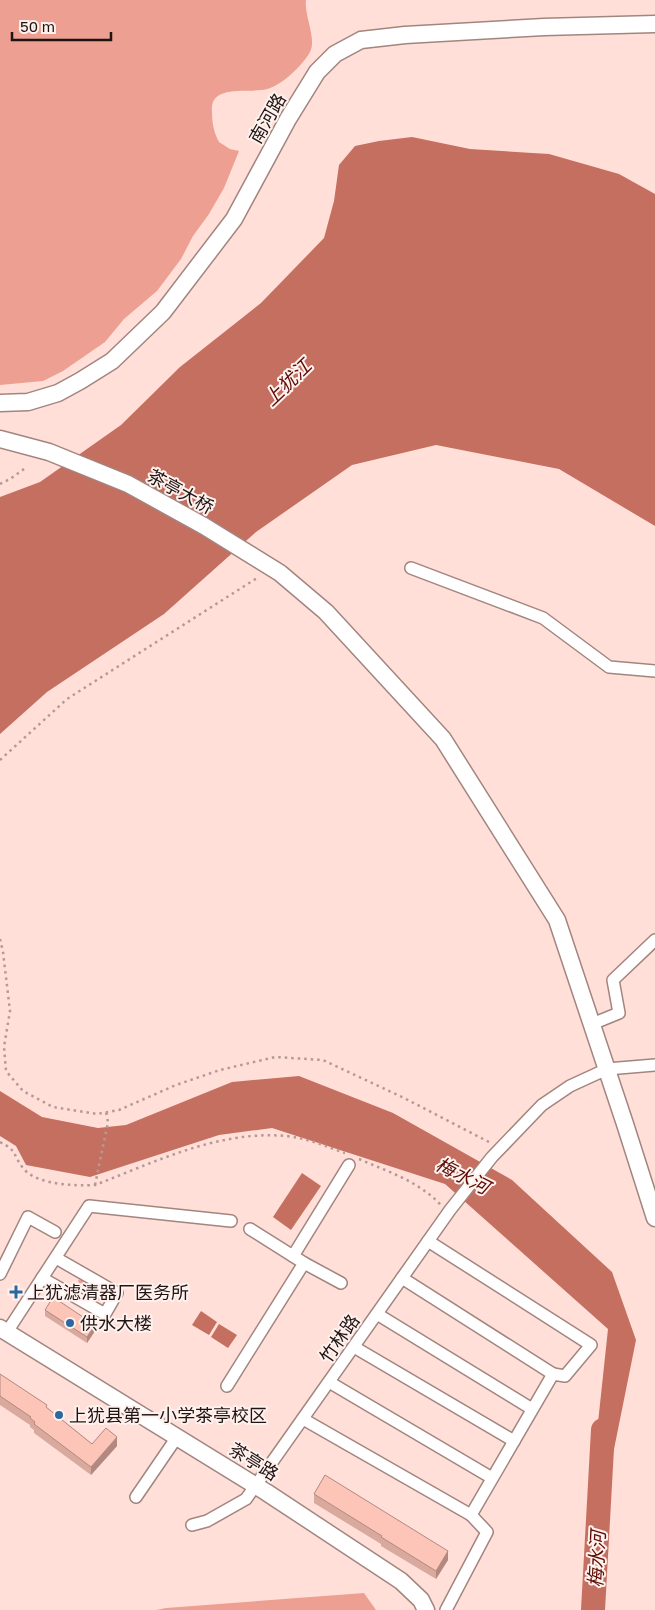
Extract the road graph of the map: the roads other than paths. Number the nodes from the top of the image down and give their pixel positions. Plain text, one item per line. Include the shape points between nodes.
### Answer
1 (655, 24) edge
2 (0, 403) edge
3 (0, 439) edge
4 (411, 568) dead end
5 (655, 671) edge
6 (655, 940) edge
7 (592, 1024) junction
8 (655, 1065) edge
9 (607, 1069) junction
10 (352, 1160) road end
11 (655, 1218) edge
12 (231, 1222) dead end
13 (250, 1229) dead end
14 (55, 1232) dead end
15 (428, 1241) junction
16 (293, 1256) junction
17 (56, 1258) junction
18 (304, 1263) junction
19 (0, 1274) edge
20 (42, 1278) junction
21 (402, 1278) junction
22 (341, 1283) dead end
23 (377, 1314) junction
24 (4, 1330) edge
25 (354, 1347) junction
26 (553, 1374) junction
27 (329, 1382) junction
28 (227, 1386) dead end
29 (532, 1409) junction
30 (303, 1418) junction
31 (177, 1437) junction
32 (514, 1441) junction
33 (492, 1478) junction
34 (256, 1486) junction
35 (136, 1497) dead end
36 (471, 1515) junction
37 (192, 1525) dead end
38 (426, 1610) edge
39 (446, 1610) edge

1 - 2 street, 南河路 via 405,35 361,40 336,54 312,80 234,218 163,312 112,361 80,381 58,393 28,402
3 - 7 street, 茶亭大桥 via 49,452 128,484 280,573 326,612 443,739 557,920
4 - 5 street via 543,618 609,666
6 - 7 street via 613,980 619,1013
7 - 9 street, 茶亭大桥
8 - 9 street, 竹林路
9 - 11 street, 茶亭大桥
9 - 15 street, 竹林路 via 570,1086 542,1105 496,1153
10 - 16 street
12 - 17 street via 89,1206
13 - 16 street
14 - 19 street via 28,1217
15 - 21 street, 竹林路
15 - 26 street via 591,1345 565,1376
16 - 18 street
17 - 20 street
17 - 20 street via 117,1293 105,1314
18 - 22 street
18 - 28 street
20 - 24 street
21 - 23 street, 竹林路
21 - 26 street
23 - 25 street, 竹林路
23 - 29 street
24 - 31 street, 茶亭路
25 - 27 street, 竹林路
25 - 32 street
26 - 29 street
27 - 30 street, 竹林路
27 - 33 street
29 - 32 street
30 - 34 street, 竹林路
30 - 36 street
31 - 34 street, 茶亭路
31 - 35 street
32 - 33 street
33 - 36 street
34 - 37 street, 竹林路 via 246,1499 207,1521
34 - 38 street, 茶亭路 via 401,1581 421,1600
36 - 39 street via 487,1532

